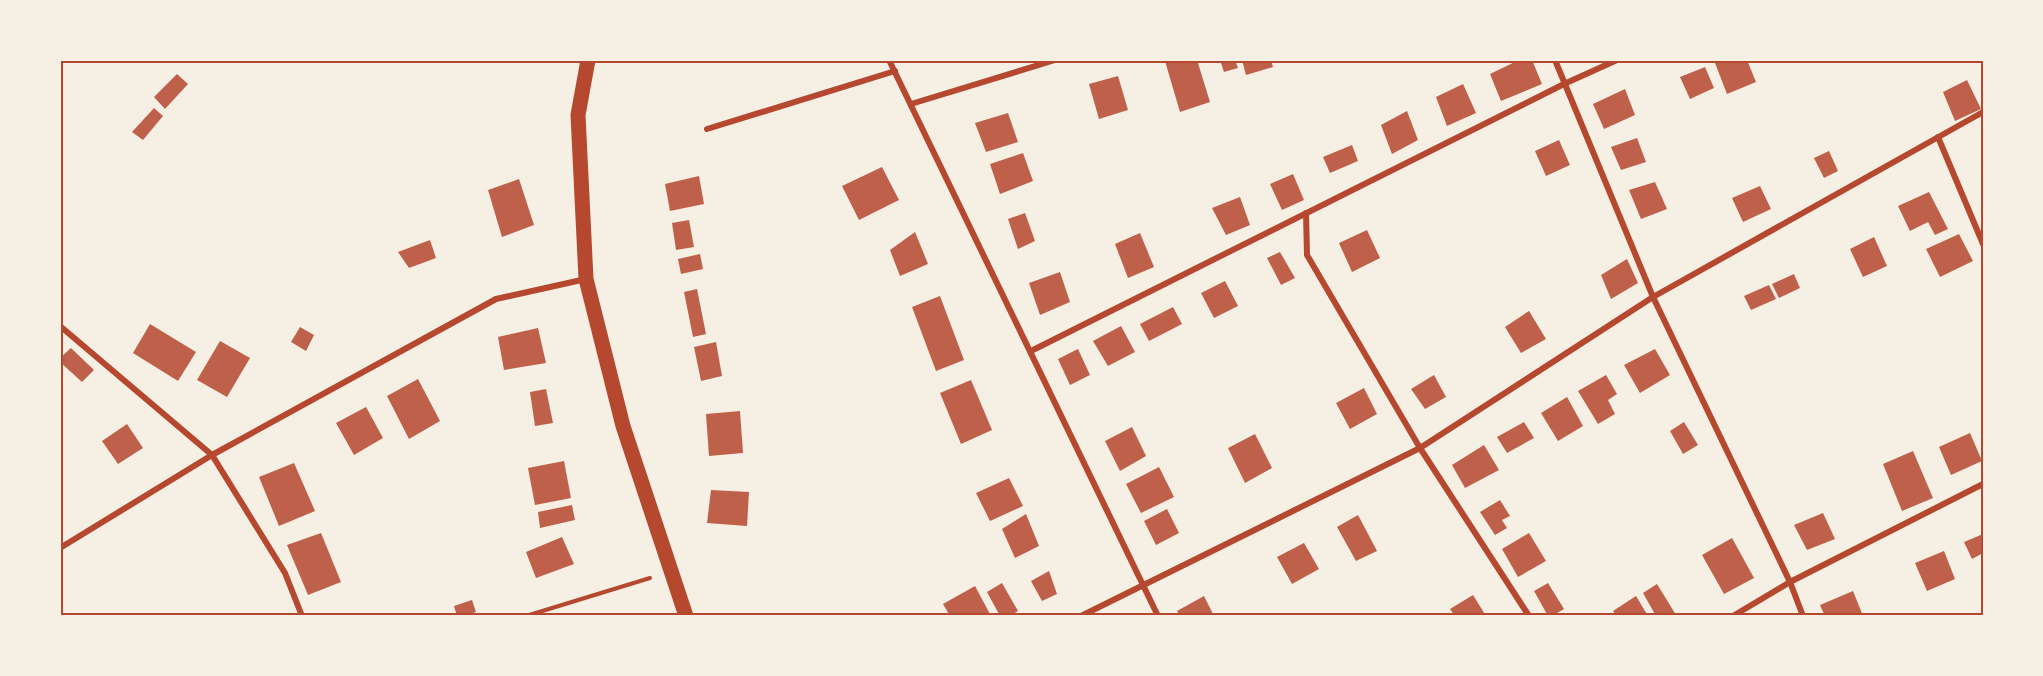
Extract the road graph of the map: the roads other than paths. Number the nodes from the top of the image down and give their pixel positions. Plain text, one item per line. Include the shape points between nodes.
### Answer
1 (588, 60) edge
2 (890, 60) edge
3 (1055, 60) edge
4 (1555, 60) edge
5 (1617, 60) edge
6 (895, 71) junction
7 (1564, 84) junction
8 (911, 104) junction
9 (1983, 112) edge
10 (707, 129) dead end
11 (1938, 137) junction
12 (1306, 213) junction
13 (1983, 244) edge
14 (586, 279) junction
15 (1653, 297) junction
16 (60, 326) edge
17 (1031, 351) junction
18 (1420, 448) junction
19 (213, 455) junction
20 (1983, 484) edge
21 (60, 548) edge
22 (1790, 582) junction
23 (1143, 584) junction
24 (302, 616) edge
25 (686, 616) edge
26 (1081, 616) edge
27 (1158, 616) edge
28 (1529, 616) edge
29 (1733, 616) edge
30 (1803, 616) edge

1 - 14 main road via 578,115
2 - 6 street
3 - 8 street
4 - 7 street
5 - 7 street
6 - 8 street
6 - 10 street
7 - 12 street
7 - 15 street
8 - 17 street
9 - 11 street
11 - 13 street
11 - 15 street
12 - 17 street
12 - 18 street via 1307,255
14 - 19 street via 495,299
14 - 25 main road via 623,426
15 - 18 street
15 - 22 street
16 - 19 street
17 - 23 street
18 - 23 street
18 - 28 street
19 - 21 street
19 - 24 street via 285,573
20 - 22 street
22 - 29 street
22 - 30 street
23 - 26 street
23 - 27 street

